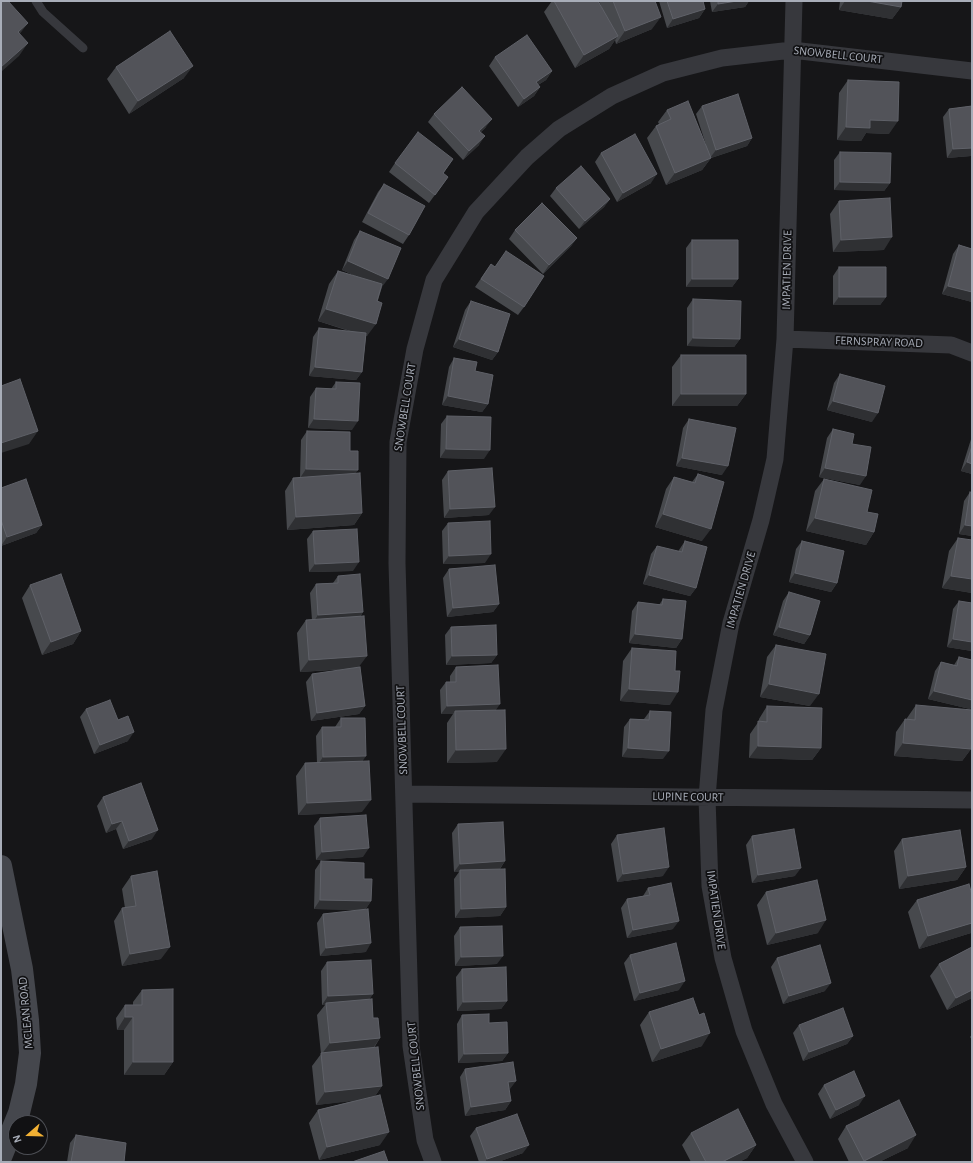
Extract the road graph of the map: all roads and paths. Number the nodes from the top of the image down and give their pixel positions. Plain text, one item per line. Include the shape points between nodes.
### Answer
1 (36, 1) edge
2 (794, 1) edge
3 (83, 48) dead end
4 (792, 50) junction
5 (972, 71) edge
6 (785, 339) junction
7 (972, 353) edge
8 (404, 794) junction
9 (707, 798) junction
10 (972, 800) edge
11 (1, 866) edge
12 (1, 1157) edge
13 (433, 1162) edge
14 (805, 1162) edge

1 - 3 lane via 44,12
2 - 4 street, IMPATIEN DRIVE
4 - 5 street, SNOWBELL COURT
4 - 6 street, IMPATIEN DRIVE
4 - 8 street, SNOWBELL COURT via 722,58 662,73 612,96 566,125 527,157 476,212 434,280 415,349 398,442 397,563
6 - 7 street, FERNSPRAY ROAD via 951,345
6 - 9 street, IMPATIEN DRIVE via 775,459 761,520 729,630 714,710
8 - 9 street, LUPINE COURT
8 - 13 street, SNOWBELL COURT via 411,1046 425,1140
9 - 10 street, LUPINE COURT
9 - 14 street, IMPATIEN DRIVE via 710,886 723,958 744,1031 774,1104
11 - 12 street, MCLEAN ROAD via 22,970 30,1053 19,1113

